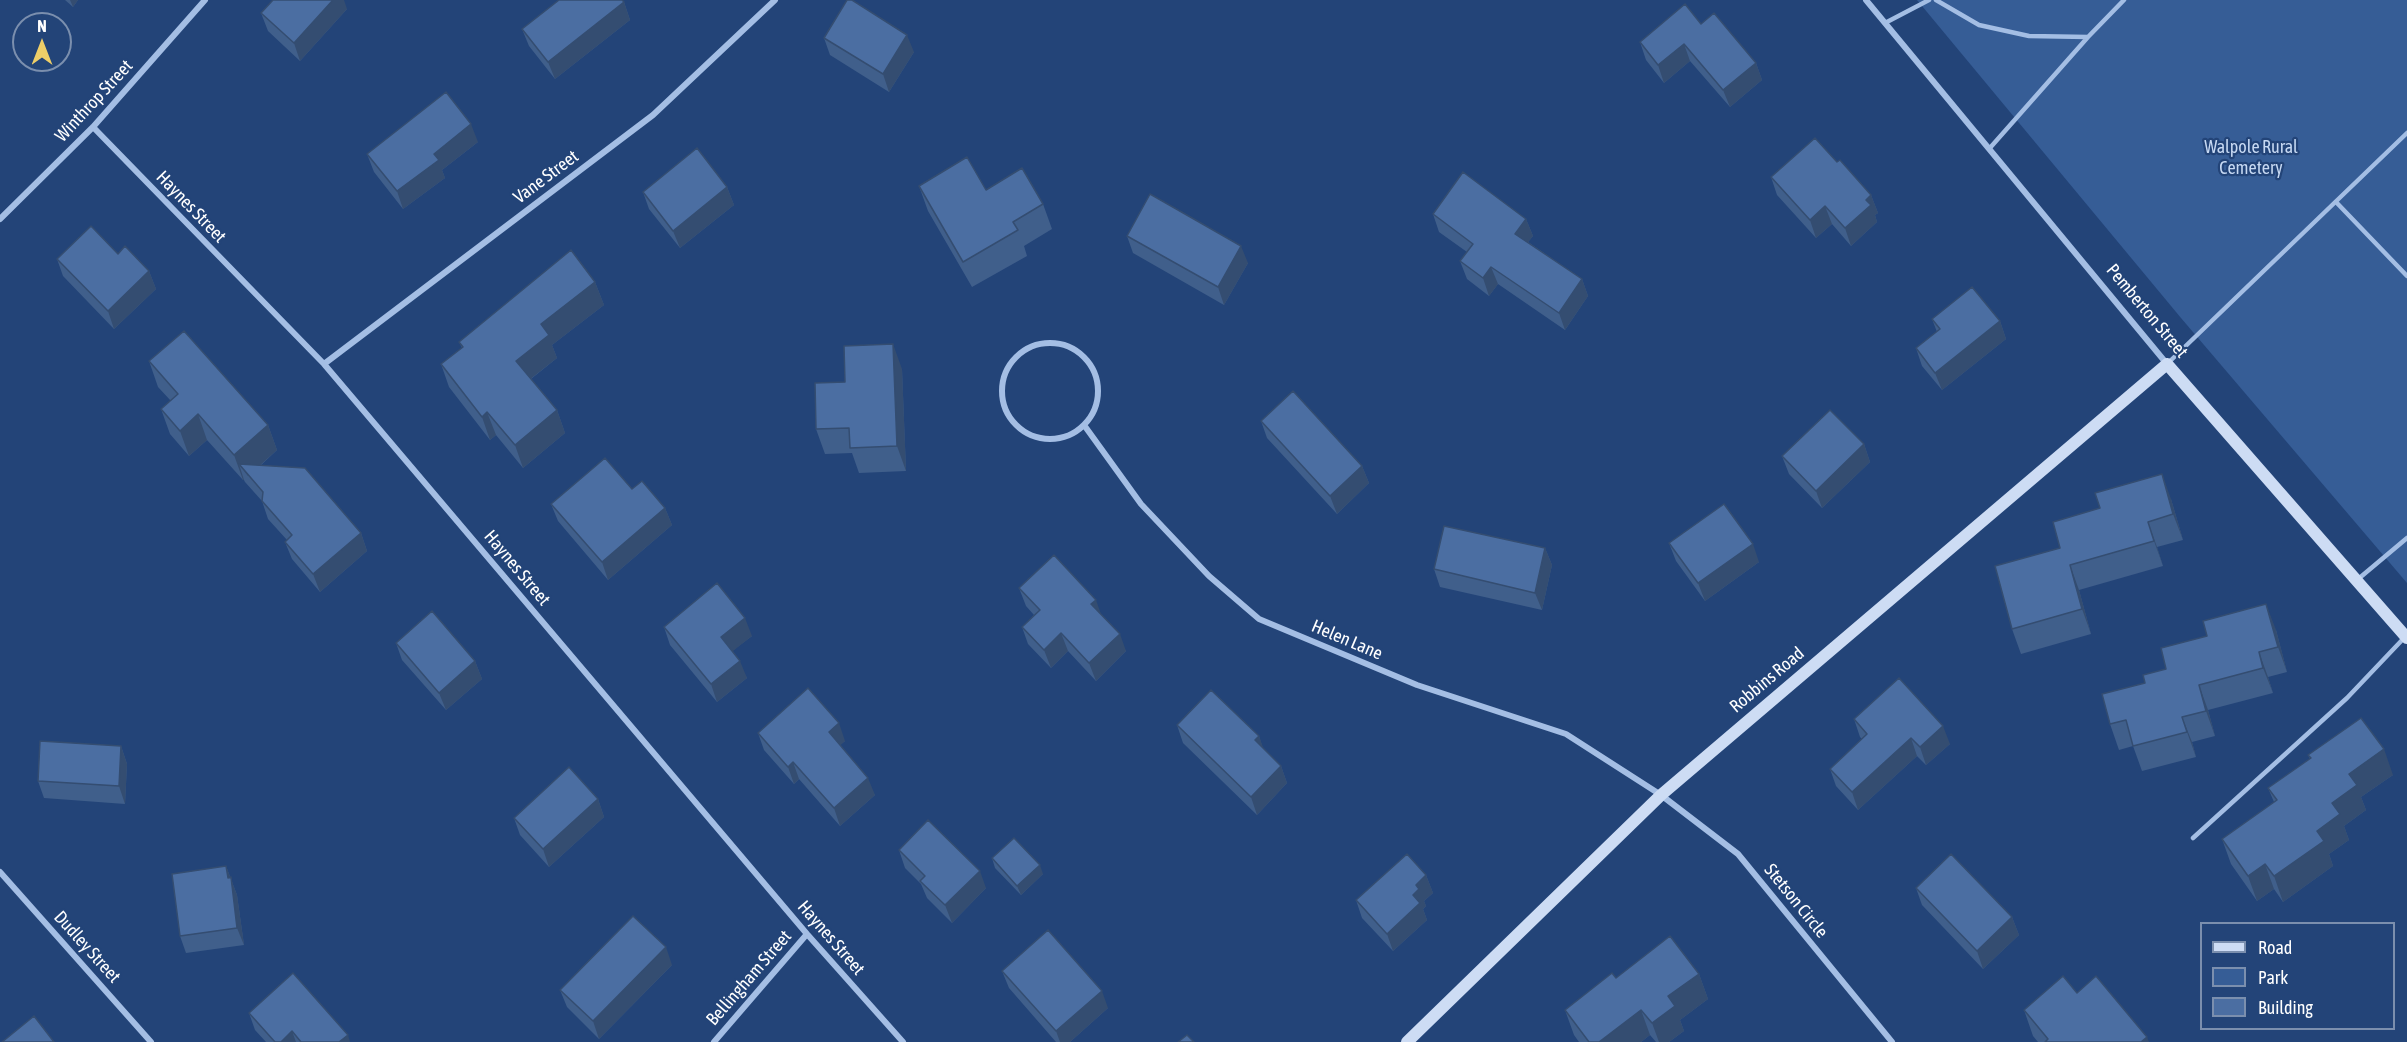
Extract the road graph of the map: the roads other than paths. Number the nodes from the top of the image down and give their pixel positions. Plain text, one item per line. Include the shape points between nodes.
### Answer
1 (205, 0) edge
2 (775, 0) edge
3 (1866, 0) edge
4 (1929, 0) edge
5 (1936, 0) edge
6 (2124, 0) edge
7 (1885, 23) junction
8 (2088, 37) junction
9 (93, 127) junction
10 (2407, 132) edge
11 (1989, 149) junction
12 (2336, 202) junction
13 (0, 219) edge
14 (2407, 276) edge
15 (324, 364) junction
16 (2167, 364) junction
17 (1084, 425) junction
18 (2407, 538) edge
19 (2356, 580) junction
20 (2406, 637) edge
21 (1661, 795) junction
22 (2193, 838) dead end
23 (0, 872) edge
24 (807, 934) junction
25 (151, 1042) edge
26 (714, 1042) edge
27 (903, 1042) edge
28 (1407, 1042) edge
29 (1892, 1042) edge

1 - 9 street, Winthrop Street
2 - 15 street, Vane Street via 653,115
3 - 7 street, Pemberton Street
4 - 7 lane
5 - 8 lane via 1979,26 2029,36
6 - 8 lane
7 - 11 street, Pemberton Street
8 - 11 lane
9 - 13 street, Winthrop Street
9 - 15 street, Haynes Street
10 - 12 lane
11 - 16 street, Pemberton Street
12 - 14 lane
12 - 16 lane
15 - 24 street, Haynes Street
16 - 19 street, Pemberton Street
16 - 21 street, Robbins Road
17 - 17 street via 1098,398 1098,383 1084,356 1056,343 1026,348 1004,373 1003,405 1011,419 1038,438 1070,435
17 - 21 street, Helen Lane via 1141,504 1209,576 1259,619 1417,685 1566,734
18 - 19 lane
19 - 20 street, Pemberton Street
20 - 22 lane via 2347,698
21 - 28 street, Robbins Road
21 - 29 street, Stetson Circle via 1738,854
23 - 25 street, Dudley Street
24 - 26 street, Bellingham Street
24 - 27 street, Haynes Street

